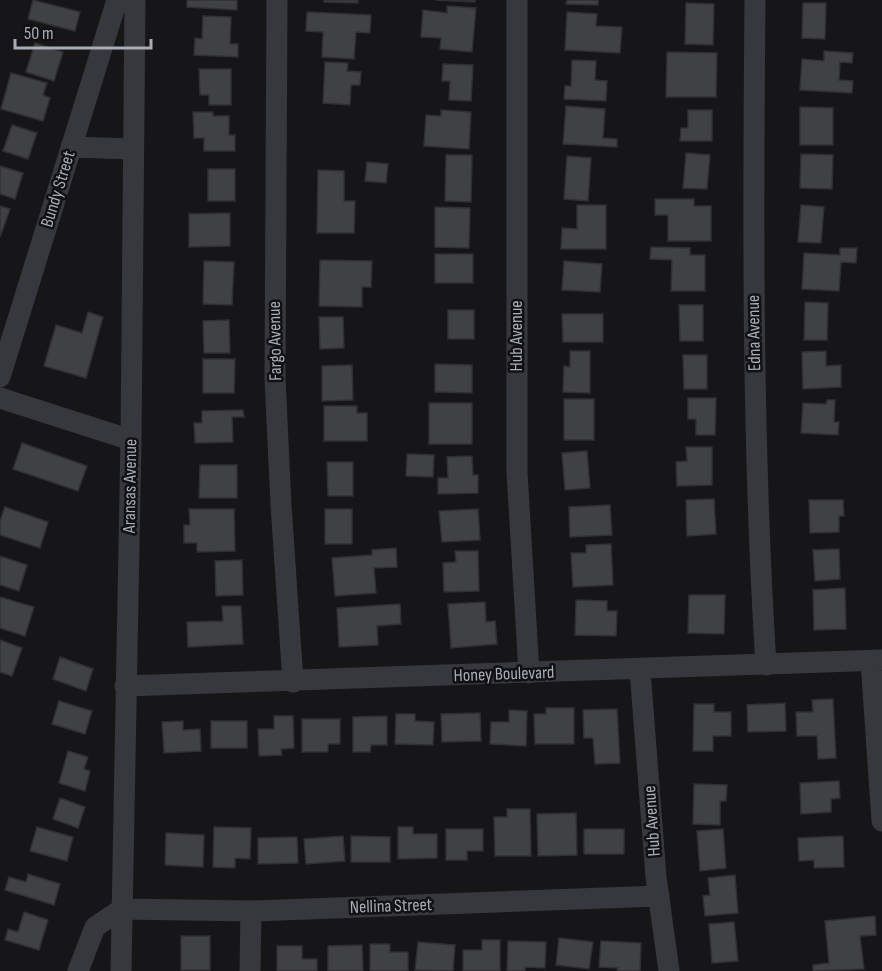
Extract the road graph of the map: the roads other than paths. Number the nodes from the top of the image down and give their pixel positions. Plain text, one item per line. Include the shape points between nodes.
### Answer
1 (117, 0) edge
2 (135, 0) edge
3 (277, 0) edge
4 (517, 0) edge
5 (755, 0) edge
6 (71, 147) junction
7 (134, 149) junction
8 (0, 378) edge
9 (0, 399) edge
10 (132, 440) junction
11 (876, 660) edge
12 (766, 665) junction
13 (640, 670) junction
14 (529, 673) junction
15 (293, 682) junction
16 (125, 686) junction
17 (882, 822) edge
18 (659, 896) junction
19 (122, 909) junction
20 (250, 910) junction
21 (78, 971) edge
22 (121, 971) edge
23 (249, 971) edge
24 (669, 971) edge

1 - 6 street, Bundy Street
2 - 7 street, Aransas Avenue
3 - 15 street, Fargo Avenue via 275,378
4 - 14 street, Hub Avenue via 517,472
5 - 12 street, Edna Avenue via 753,291 757,528
6 - 7 street
6 - 8 street, Bundy Street
7 - 10 street, Aransas Avenue
9 - 10 street
10 - 16 street, Aransas Avenue
11 - 12 street, Honey Boulevard
11 - 17 street
12 - 13 street, Honey Boulevard
13 - 14 street, Honey Boulevard
13 - 18 street, Hub Avenue
14 - 15 street, Honey Boulevard
15 - 16 street, Honey Boulevard
16 - 19 street, Aransas Avenue
18 - 20 street, Nellina Street
18 - 24 street, Hub Avenue
19 - 20 street, Nellina Street
19 - 21 street via 95,927
19 - 22 street, Aransas Avenue
20 - 23 street

